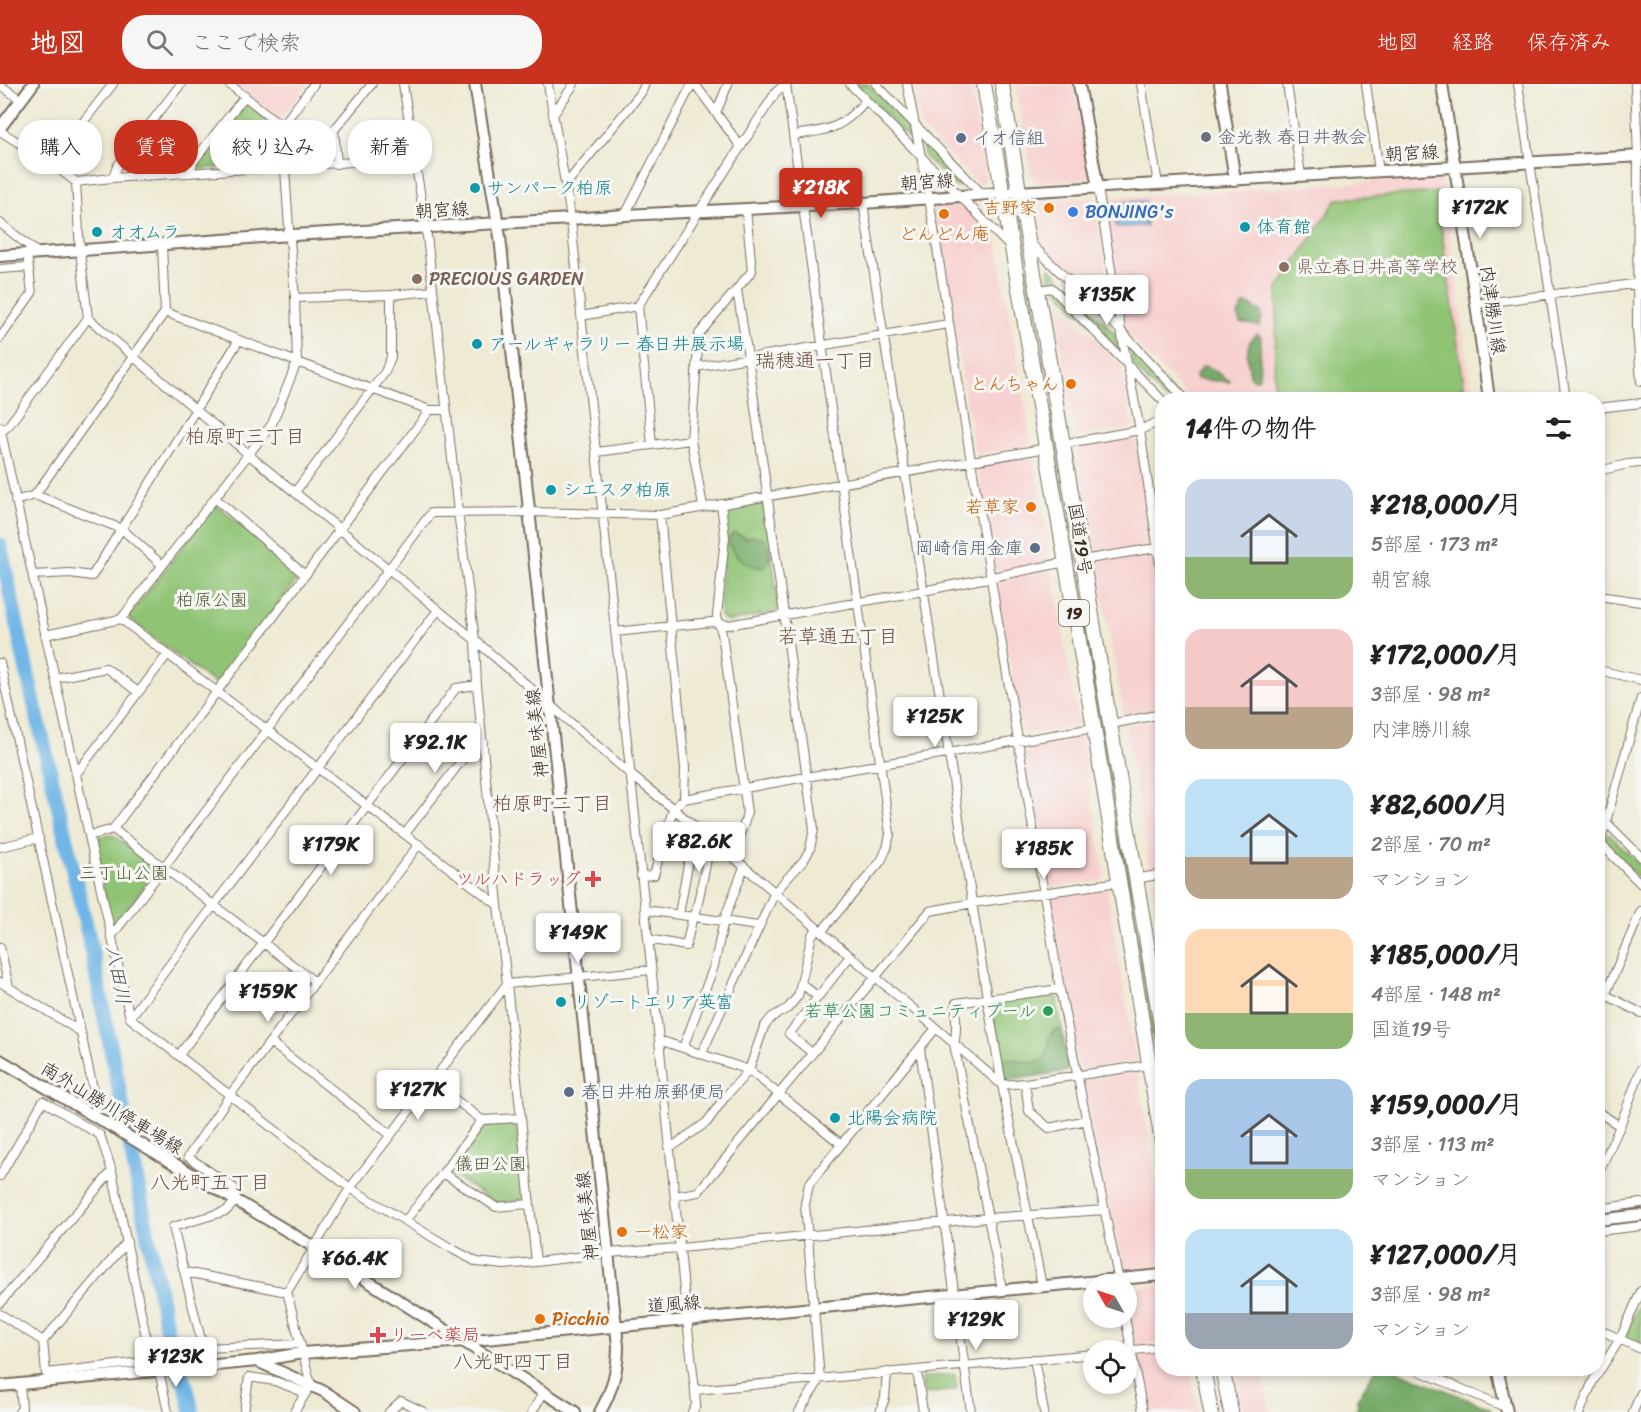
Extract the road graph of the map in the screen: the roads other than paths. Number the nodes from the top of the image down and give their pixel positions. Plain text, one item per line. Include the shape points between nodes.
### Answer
1 (33, 84) edge
2 (113, 84) edge
3 (181, 84) edge
4 (229, 84) edge
5 (314, 84) edge
6 (372, 84) edge
7 (403, 84) edge
8 (475, 84) edge
9 (549, 84) edge
10 (574, 84) edge
11 (645, 84) edge
12 (694, 84) edge
13 (728, 84) edge
14 (786, 84) edge
15 (850, 84) edge
16 (876, 84) edge
17 (908, 84) edge
18 (984, 84) edge
19 (1002, 84) edge
20 (1079, 84) edge
21 (1141, 84) edge
22 (1220, 84) edge
23 (1287, 84) edge
24 (1366, 84) edge
25 (1442, 84) edge
26 (1518, 84) edge
27 (1635, 84) edge
28 (0, 85) edge
29 (244, 96) junction
30 (21, 100) junction
31 (866, 100) junction
32 (716, 113) junction
33 (553, 115) junction
34 (85, 120) edge
35 (274, 120) edge
36 (287, 120) edge
37 (408, 120) edge
38 (915, 124) junction
39 (0, 130) edge
40 (794, 135) junction
41 (18, 142) edge
42 (741, 147) junction
43 (920, 155) junction
44 (198, 156) edge
45 (1639, 156) edge
46 (348, 163) edge
47 (1529, 163) junction
48 (337, 164) joint
49 (1454, 167) junction
50 (1379, 171) junction
51 (65, 174) edge
52 (174, 174) edge
53 (285, 174) edge
54 (417, 174) edge
55 (1301, 176) junction
56 (112, 178) junction
57 (1235, 180) junction
58 (76, 182) junction
59 (566, 184) junction
60 (1158, 184) junction
61 (1098, 188) junction
62 (1002, 193) junction
63 (1019, 193) junction
64 (984, 195) junction
65 (960, 196) junction
66 (929, 198) junction
67 (863, 203) junction
68 (803, 206) junction
69 (746, 209) junction
70 (700, 212) junction
71 (625, 215) junction
72 (571, 219) junction
73 (0, 223) edge
74 (498, 224) junction
75 (426, 228) junction
76 (289, 236) junction
77 (1029, 242) junction
78 (162, 245) junction
79 (1013, 250) junction
80 (80, 251) junction
81 (32, 253) junction
82 (0, 256) edge
83 (28, 267) junction
84 (0, 269) edge
85 (1639, 283) edge
86 (737, 290) junction
87 (1037, 290) junction
88 (433, 291) junction
89 (391, 295) junction
90 (1550, 295) junction
91 (295, 298) junction
92 (1476, 304) junction
93 (638, 306) junction
94 (165, 312) junction
95 (580, 316) junction
96 (88, 318) junction
97 (948, 324) junction
98 (1120, 331) junction
99 (883, 335) junction
100 (0, 338) edge
101 (239, 340) junction
102 (822, 346) junction
103 (135, 357) junction
104 (748, 357) junction
105 (297, 362) junction
106 (1127, 364) junction
107 (696, 367) junction
108 (1641, 381) edge
109 (372, 388) junction
110 (1178, 392) edge
111 (1487, 392) edge
112 (1565, 392) edge
113 (1155, 393) edge
114 (1641, 403) edge
115 (1605, 407) edge
116 (196, 410) junction
117 (430, 410) junction
118 (446, 410) junction
119 (1155, 423) edge
120 (1, 430) edge
121 (1140, 430) junction
122 (691, 440) junction
123 (1063, 444) junction
124 (652, 445) junction
125 (1047, 448) junction
126 (596, 452) junction
127 (248, 454) junction
128 (971, 461) junction
129 (1641, 463) edge
130 (1605, 469) edge
131 (904, 472) junction
132 (841, 483) junction
133 (295, 492) junction
134 (35, 495) junction
135 (767, 495) junction
136 (215, 498) junction
137 (15, 501) junction
138 (721, 504) junction
139 (703, 506) junction
140 (458, 512) junction
141 (530, 512) junction
142 (602, 514) junction
143 (660, 515) junction
144 (1155, 518) edge
145 (122, 529) junction
146 (340, 529) junction
147 (1155, 549) edge
148 (1082, 560) junction
149 (1066, 562) junction
150 (162, 565) junction
151 (388, 569) junction
152 (306, 574) junction
153 (33, 575) junction
154 (991, 578) junction
155 (923, 591) junction
156 (1605, 597) edge
157 (858, 602) junction
158 (1641, 602) edge
159 (438, 610) junction
160 (784, 615) junction
161 (121, 619) junction
162 (720, 625) junction
163 (670, 626) junction
164 (615, 632) junction
165 (45, 635) junction
166 (475, 640) junction
167 (167, 655) junction
168 (0, 663) edge
169 (1605, 672) edge
170 (55, 678) junction
171 (1641, 680) edge
172 (3, 685) edge
173 (477, 685) junction
174 (138, 692) junction
175 (217, 692) junction
176 (1641, 698) edge
177 (551, 706) junction
178 (1155, 715) edge
179 (1111, 724) junction
180 (1094, 728) junction
181 (266, 730) junction
182 (1019, 741) junction
183 (483, 742) junction
184 (948, 753) junction
185 (880, 764) junction
186 (317, 768) junction
187 (76, 774) junction
188 (630, 774) junction
189 (806, 777) junction
190 (744, 788) junction
191 (684, 799) junction
192 (369, 806) junction
193 (673, 809) junction
194 (1605, 822) joint
195 (695, 826) junction
196 (112, 829) junction
197 (405, 834) junction
198 (88, 836) junction
199 (39, 838) junction
200 (711, 840) junction
201 (419, 844) junction
202 (0, 847) edge
203 (1605, 851) edge
204 (728, 853) junction
205 (1641, 857) edge
206 (163, 867) junction
207 (744, 867) junction
208 (1155, 875) edge
209 (641, 876) junction
210 (1136, 879) junction
211 (1119, 882) junction
212 (1641, 884) edge
213 (775, 892) junction
214 (1045, 893) junction
215 (973, 903) junction
216 (214, 905) junction
217 (498, 905) junction
218 (645, 910) junction
219 (1641, 910) edge
220 (679, 914) junction
221 (694, 917) junction
222 (724, 920) junction
223 (758, 926) junction
224 (819, 930) junction
225 (111, 937) junction
226 (648, 939) junction
227 (264, 943) junction
228 (0, 947) edge
229 (850, 956) junction
230 (651, 970) junction
231 (579, 977) junction
232 (874, 977) junction
233 (0, 982) edge
234 (315, 982) junction
235 (507, 984) junction
236 (802, 984) junction
237 (1605, 984) edge
238 (9, 987) junction
239 (1060, 989) junction
240 (1155, 991) edge
241 (1605, 994) edge
242 (818, 997) junction
243 (987, 998) junction
244 (1641, 1013) edge
245 (130, 1018) junction
246 (936, 1028) junction
247 (81, 1032) junction
248 (659, 1040) junction
249 (270, 1042) junction
250 (954, 1044) junction
251 (683, 1048) junction
252 (920, 1049) junction
253 (702, 1053) junction
254 (812, 1053) junction
255 (179, 1055) junction
256 (0, 1060) edge
257 (1149, 1065) junction
258 (1641, 1069) edge
259 (749, 1070) junction
260 (1077, 1075) junction
261 (432, 1082) junction
262 (1025, 1083) junction
263 (1002, 1085) junction
264 (779, 1094) junction
265 (230, 1095) junction
266 (1155, 1101) edge
267 (94, 1116) junction
268 (1605, 1116) edge
269 (521, 1118) junction
270 (482, 1120) junction
271 (1087, 1120) junction
272 (1620, 1126) junction
273 (391, 1135) junction
274 (841, 1144) junction
275 (669, 1147) junction
276 (1605, 1159) edge
277 (112, 1171) junction
278 (443, 1173) junction
279 (0, 1176) edge
280 (350, 1188) junction
281 (675, 1196) junction
282 (236, 1202) junction
283 (1641, 1203) edge
284 (530, 1204) junction
285 (1605, 1208) edge
286 (1105, 1210) junction
287 (1641, 1215) edge
288 (1028, 1216) junction
289 (987, 1218) junction
290 (1605, 1219) edge
291 (405, 1221) junction
292 (945, 1222) junction
293 (1641, 1226) edge
294 (1605, 1230) edge
295 (808, 1236) junction
296 (127, 1242) junction
297 (314, 1247) junction
298 (680, 1248) junction
299 (608, 1253) junction
300 (536, 1262) junction
301 (185, 1272) junction
302 (1117, 1274) edge
303 (1155, 1276) edge
304 (1137, 1279) edge
305 (1083, 1284) edge
306 (1042, 1286) junction
307 (1002, 1289) junction
308 (286, 1292) junction
309 (1641, 1292) edge
310 (956, 1294) junction
311 (0, 1303) edge
312 (813, 1308) junction
313 (0, 1314) edge
314 (687, 1320) junction
315 (615, 1326) junction
316 (1605, 1332) edge
317 (1620, 1340) junction
318 (43, 1341) junction
319 (464, 1341) junction
320 (1155, 1348) edge
321 (300, 1349) junction
322 (1641, 1349) edge
323 (1137, 1350) edge
324 (1083, 1355) edge
325 (1034, 1359) junction
326 (257, 1361) junction
327 (1605, 1363) edge
328 (965, 1365) junction
329 (917, 1370) junction
330 (159, 1371) junction
331 (887, 1372) junction
332 (1204, 1376) edge
333 (1224, 1376) edge
334 (1435, 1376) edge
335 (1499, 1376) edge
336 (1596, 1376) edge
337 (820, 1379) junction
338 (20, 1385) junction
339 (0, 1386) edge
340 (1137, 1386) edge
341 (308, 1389) junction
342 (695, 1389) junction
343 (544, 1392) junction
344 (1641, 1393) edge
345 (694, 1409) edge
346 (1506, 1409) edge
347 (23, 1411) edge
348 (168, 1412) edge
349 (244, 1412) edge
350 (294, 1412) edge
351 (355, 1412) edge
352 (389, 1412) edge
353 (424, 1412) edge
354 (532, 1412) edge
355 (575, 1412) edge
356 (600, 1412) edge
357 (706, 1412) edge
358 (800, 1412) edge
359 (880, 1412) edge
360 (923, 1412) edge
361 (971, 1412) edge
362 (1044, 1412) edge
363 (1143, 1412) edge
364 (1211, 1412) edge
365 (1231, 1412) edge
366 (1580, 1412) edge
367 (1633, 1412) edge

1 - 30 street
2 - 34 street
3 - 56 street
4 - 29 street
5 - 36 street
6 - 48 street via 334,129
7 - 37 street
8 - 74 street, 神屋味美線
9 - 33 street
10 - 33 street
11 - 59 street
12 - 32 street
12 - 71 street
13 - 32 street
14 - 40 street
14 - 42 street via 776,92
15 - 31 street
16 - 38 street
17 - 38 street
18 - 62 highway, 国道19号 / 19
19 - 63 highway, 国道19号 / 19
20 - 61 street
21 - 60 street
22 - 57 street
23 - 55 street
24 - 50 street
25 - 49 street, 内津勝川線
26 - 47 street
27 - 45 street
28 - 30 street
29 - 35 street
29 - 44 street
30 - 39 street
31 - 40 street via 832,129
31 - 43 street
32 - 42 street
33 - 59 street
38 - 43 street
38 - 64 street
39 - 41 street
40 - 68 street
42 - 70 street
43 - 65 street
43 - 66 street
45 - 47 street, 朝宮線
45 - 85 street
46 - 48 street
47 - 49 street, 朝宮線
47 - 90 street
49 - 50 street, 朝宮線
49 - 92 street, 内津勝川線
50 - 55 street, 朝宮線
51 - 58 street
52 - 56 street
53 - 76 street
54 - 75 street
55 - 57 street, 朝宮線
56 - 58 street
57 - 60 street, 朝宮線
58 - 80 street
59 - 72 street
60 - 61 street, 朝宮線
61 - 63 street, 朝宮線
61 - 98 street
62 - 63 street, 朝宮線
62 - 64 street, 朝宮線
62 - 79 highway, 国道19号 / 19
63 - 77 highway, 国道19号 / 19
64 - 65 street, 朝宮線
65 - 66 street, 朝宮線
65 - 79 street
66 - 67 street, 朝宮線
66 - 97 street
67 - 68 street, 朝宮線
67 - 99 street
68 - 69 street, 朝宮線
68 - 102 street
69 - 70 street, 朝宮線
69 - 86 street via 752,271
70 - 71 street, 朝宮線
70 - 93 street
71 - 72 street, 朝宮線
72 - 74 street, 朝宮線
72 - 95 street
73 - 81 street
74 - 75 street, 朝宮線
74 - 141 street, 神屋味美線
75 - 76 street, 朝宮線
75 - 88 street
76 - 78 street, 朝宮線
76 - 91 street
77 - 87 highway, 国道19号 / 19
77 - 98 street
78 - 80 street, 朝宮線
78 - 94 street
79 - 125 highway, 国道19号 / 19
80 - 81 street, 朝宮線
80 - 96 street
81 - 82 street, 朝宮線
81 - 83 street
83 - 84 street
83 - 100 street via 32,293
85 - 90 street
85 - 108 street
86 - 104 street
86 - 107 street via 699,334
87 - 106 street via 1052,288
87 - 123 highway, 国道19号 / 19
88 - 89 street
88 - 118 street
89 - 91 street
89 - 109 street via 390,357 385,372
90 - 92 street
90 - 112 street
91 - 105 street
92 - 111 street, 内津勝川線
93 - 95 street
93 - 124 street
94 - 101 street
94 - 103 street
95 - 126 street
96 - 103 street
96 - 120 street via 9,425
97 - 99 street
97 - 128 street
98 - 106 street
98 - 110 street
99 - 102 street
99 - 131 street
101 - 105 street
101 - 116 street
102 - 104 street
102 - 132 street
103 - 116 street
103 - 134 street
104 - 107 street
104 - 135 street
105 - 109 street
105 - 127 street via 272,424
106 - 113 street
106 - 121 street
107 - 122 street
109 - 117 street
109 - 133 street
114 - 115 street
116 - 127 street
116 - 145 street
117 - 118 street
117 - 146 street
118 - 140 street
119 - 121 street
120 - 137 street
121 - 123 street
121 - 144 street
122 - 124 street
122 - 139 street
123 - 148 highway, 国道19号 / 19
124 - 126 street
125 - 128 street
125 - 149 highway, 国道19号 / 19
126 - 142 street
127 - 133 street
127 - 136 street
128 - 131 street
128 - 154 street
129 - 130 street
131 - 132 street
131 - 155 street
132 - 135 street
132 - 157 street
133 - 146 street
134 - 137 street
134 - 145 street
135 - 138 street
135 - 160 street
136 - 150 street
136 - 152 street
137 - 153 street
138 - 139 street
138 - 162 street via 725,537 717,616
139 - 143 street
140 - 141 street
140 - 151 street via 430,513
140 - 166 street
141 - 142 street
141 - 177 street, 神屋味美線
142 - 143 street
142 - 164 street
143 - 163 street
145 - 150 street
145 - 153 street via 92,576
146 - 151 street
146 - 152 street
147 - 148 street
148 - 179 highway, 国道19号 / 19
149 - 154 street
149 - 180 highway, 国道19号 / 19
150 - 161 street
151 - 159 street
151 - 181 street
152 - 175 street
153 - 165 street
154 - 155 street
154 - 182 street
155 - 157 street
155 - 184 street
156 - 158 street
157 - 160 street
157 - 185 street
159 - 166 street
159 - 186 street
160 - 162 street
160 - 189 street
161 - 165 street
161 - 167 street
162 - 163 street via 712,622
162 - 190 street
163 - 164 street
163 - 191 street via 685,768
164 - 188 street
165 - 170 street
166 - 173 street
166 - 177 street
167 - 174 street
167 - 175 street
168 - 172 street
169 - 171 street
170 - 174 street via 106,668
170 - 187 street
172 - 199 street
173 - 183 street
173 - 192 street via 456,688
174 - 187 street
175 - 181 street
175 - 196 street
176 - 194 street
177 - 188 street
177 - 231 street, 神屋味美線
178 - 179 street
179 - 210 highway, 国道19号 / 19
180 - 182 street
180 - 211 highway, 国道19号 / 19
181 - 186 street
181 - 206 street
182 - 184 street
182 - 214 street
183 - 197 street via 475,743
183 - 217 street
184 - 185 street
184 - 215 street
185 - 189 street
185 - 224 street via 890,834 888,848 881,861
186 - 192 street
186 - 216 street
187 - 198 street
188 - 193 street
188 - 209 street
189 - 190 street
189 - 213 street via 813,839 804,860
190 - 191 street
190 - 204 street via 745,826
191 - 193 street
192 - 197 street
192 - 227 street
193 - 195 street
193 - 209 street via 654,874
194 - 205 street
195 - 200 street
195 - 220 street
196 - 198 street
196 - 206 street
197 - 201 street
198 - 225 street
199 - 202 street
199 - 247 street
200 - 204 street
200 - 221 street
201 - 217 street
201 - 234 street
203 - 212 street
204 - 207 street
206 - 216 street
206 - 225 street
207 - 213 street
207 - 222 street
208 - 210 street
209 - 218 street
210 - 240 highway, 国道19号 / 19
211 - 214 street
211 - 257 highway, 国道19号 / 19
213 - 223 street
213 - 224 street
214 - 215 street
214 - 239 street
215 - 232 street via 930,911
215 - 243 street
216 - 227 street
216 - 245 street
217 - 235 street
218 - 220 street
218 - 226 street
219 - 237 street
220 - 221 street
221 - 222 street
221 - 226 street via 686,946
222 - 223 street
222 - 251 street via 714,966
223 - 253 street
224 - 229 street
224 - 236 street via 812,935
225 - 245 street
226 - 230 street
227 - 234 street
227 - 255 street
228 - 238 street
229 - 232 street
229 - 242 street
230 - 231 street
230 - 248 street
231 - 235 street
231 - 299 street, 神屋味美線
232 - 246 street
232 - 254 street
233 - 238 street
234 - 249 street
235 - 261 street
235 - 269 street
236 - 242 street
236 - 259 street via 788,1008 764,1027
238 - 247 street
239 - 243 street
239 - 260 street
241 - 244 street
242 - 254 street via 789,1034
243 - 250 street via 956,1003
243 - 263 street
245 - 255 street
246 - 250 street
246 - 252 street
247 - 267 street via 96,1101
248 - 251 street
248 - 275 street
249 - 265 street
249 - 273 street
250 - 263 street
250 - 289 street
251 - 253 street
252 - 274 street
252 - 292 street
253 - 259 street
254 - 264 street
255 - 265 street
256 - 267 street, 南外山勝川停車場線
257 - 260 street
257 - 266 highway, 国道19号 / 19
258 - 272 street
259 - 264 street
259 - 275 street via 707,1122
260 - 262 street
260 - 271 street
261 - 270 street
261 - 273 street
262 - 263 street
262 - 271 street via 1029,1111 1049,1128
263 - 288 street
264 - 274 street
264 - 281 street via 698,1192
265 - 280 street
265 - 282 street via 188,1157 234,1188
267 - 282 street, 南外山勝川停車場線
268 - 272 street
269 - 270 street
269 - 284 street
270 - 278 street
271 - 286 street
272 - 276 street
273 - 280 street
274 - 295 street via 809,1184
275 - 281 street
277 - 279 street via 100,1136 43,1101
277 - 296 street
277 - 311 street
278 - 284 street via 496,1207
278 - 291 street
280 - 291 street
280 - 297 street
281 - 298 street
282 - 297 street, 南外山勝川停車場線
282 - 301 street via 226,1211 173,1227
283 - 285 street
284 - 300 street
286 - 288 street
286 - 302 street
287 - 290 street
288 - 289 street
288 - 306 street
289 - 292 street
289 - 307 street
291 - 300 street via 477,1262
292 - 295 street
292 - 310 street
293 - 294 street
295 - 298 street
295 - 312 street
296 - 318 street
296 - 318 street via 151,1361 46,1373
297 - 308 street
297 - 319 street, 南外山勝川停車場線
298 - 299 street
298 - 314 street
299 - 300 street
299 - 315 street, 神屋味美線
301 - 308 street
301 - 321 street via 203,1348
303 - 304 street, 道風線
305 - 306 street, 道風線
306 - 307 street, 道風線
307 - 310 street, 道風線
308 - 321 street
309 - 317 street
310 - 312 street, 道風線
310 - 328 street
312 - 314 street, 道風線
312 - 337 street
313 - 318 street
314 - 315 street, 道風線
314 - 342 street
315 - 319 street, 道風線
315 - 356 street, 神屋味美線 via 616,1372
316 - 317 street
317 - 322 street
317 - 327 street
319 - 321 street, 道風線
319 - 343 street, 南外山勝川停車場線
320 - 323 street
321 - 326 street, 道風線
321 - 341 street
324 - 325 street
325 - 328 street
325 - 362 street
326 - 330 street, 道風線
326 - 341 street
328 - 329 street
328 - 361 street
329 - 331 street
329 - 360 street
330 - 338 street, 道風線
330 - 348 street
331 - 337 street
331 - 359 street
332 - 364 highway
333 - 365 highway
334 - 346 street
335 - 346 street
336 - 366 street
337 - 342 street
337 - 358 street
338 - 339 street, 道風線
338 - 347 street
340 - 363 street
341 - 349 street via 249,1377
341 - 350 street
341 - 351 street via 332,1397
342 - 345 street
343 - 354 street
343 - 355 street, 南外山勝川停車場線
344 - 367 street
345 - 357 street
352 - 353 street via 401,1401

